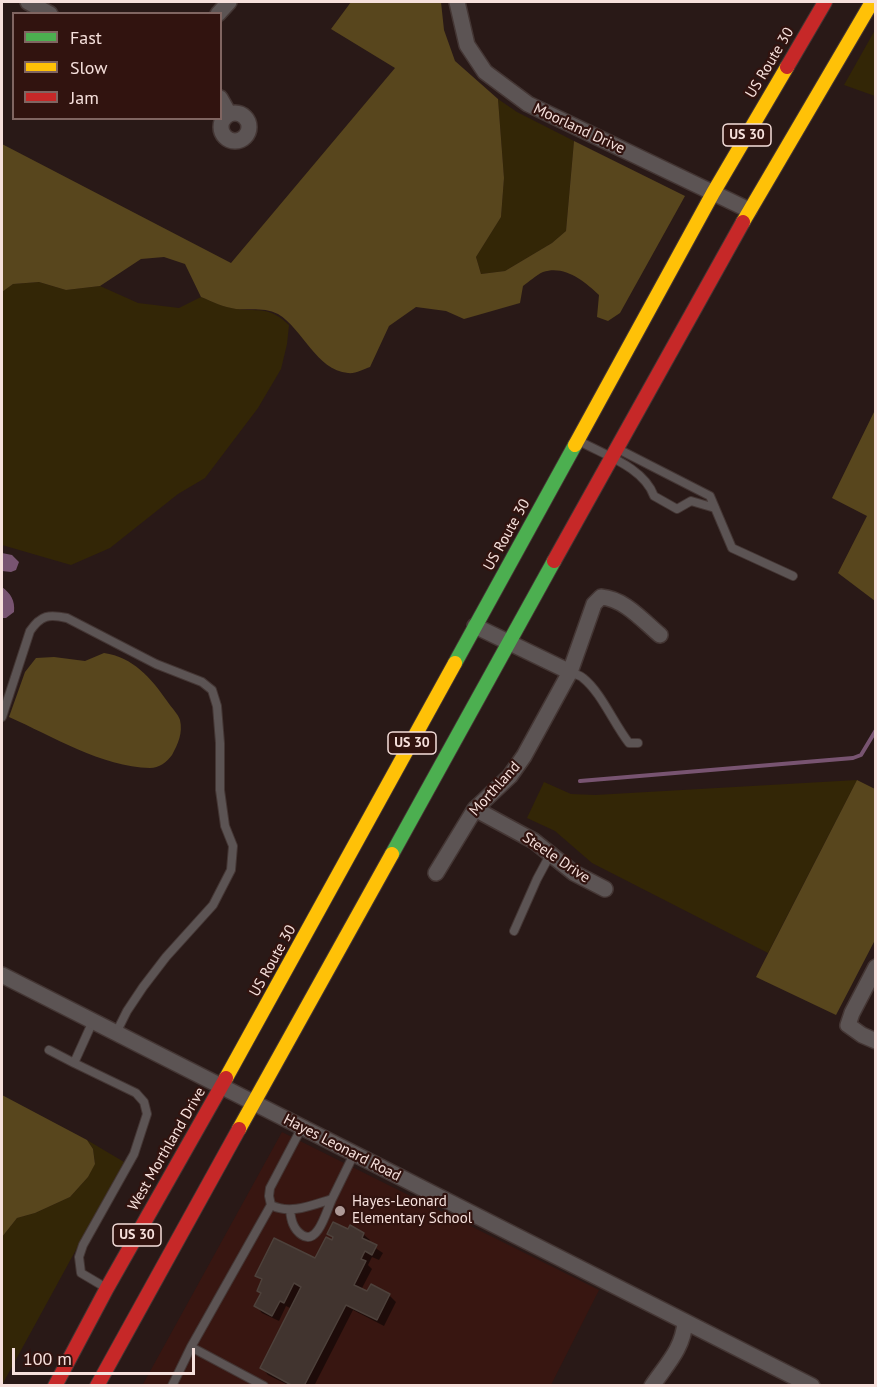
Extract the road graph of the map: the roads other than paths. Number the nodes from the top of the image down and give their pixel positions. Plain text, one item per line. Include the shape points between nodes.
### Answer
1 (28, 2) edge
2 (457, 2) edge
3 (825, 2) edge
4 (872, 2) edge
5 (46, 12) edge
6 (222, 102) edge
7 (229, 114) dead end
8 (713, 193) junction
9 (748, 210) junction
10 (578, 440) junction
11 (613, 453) junction
12 (715, 508) junction
13 (793, 576) dead end
14 (475, 626) junction
15 (660, 635) dead end
16 (508, 642) junction
17 (570, 672) junction
18 (2, 717) edge
19 (638, 743) dead end
20 (475, 809) junction
21 (551, 854) junction
22 (436, 873) dead end
23 (605, 889) dead end
24 (514, 931) dead end
25 (876, 967) edge
26 (2, 975) edge
27 (93, 1021) junction
28 (116, 1033) junction
29 (876, 1041) edge
30 (49, 1050) dead end
31 (75, 1063) junction
32 (222, 1086) junction
33 (253, 1102) junction
34 (302, 1127) junction
35 (354, 1154) junction
36 (332, 1199) junction
37 (271, 1205) junction
38 (290, 1210) junction
39 (107, 1288) junction
40 (685, 1322) junction
41 (191, 1347) junction
42 (655, 1382) edge
43 (55, 1386) edge
44 (97, 1386) edge
45 (172, 1386) edge
46 (264, 1386) edge
47 (812, 1386) edge

1 - 5 street
2 - 8 street, Moorland Drive via 467,45 485,72 528,104
3 - 8 highway, US Route 30 / US 30
4 - 9 highway, US 30
6 - 7 street
8 - 9 street, Moorland Drive
8 - 10 highway, US Route 30 / US 30
9 - 11 highway, US 30
10 - 11 lane
10 - 14 highway, US Route 30 / US 30
11 - 12 lane via 710,496
11 - 12 lane via 641,475 654,496 677,509 691,501
11 - 16 highway, US 30
12 - 13 lane via 732,548
14 - 16 street
14 - 32 highway, US Route 30 / US 30
15 - 17 street, Morthland via 621,602 601,597 594,604
16 - 17 street
16 - 33 highway, US 30
17 - 19 lane via 583,677 629,743
17 - 20 street, Morthland via 524,756 510,776
18 - 28 lane via 30,631 43,617 67,618 212,690 218,716 220,790 232,846 231,870 213,905 143,987
20 - 21 street, Steele Drive via 534,840
20 - 22 street, Morthland
21 - 23 street, Steele Drive via 574,873
21 - 24 lane
25 - 29 street via 848,1025
26 - 27 street, Hayes Leonard Road
27 - 28 street, Hayes Leonard Road
27 - 31 lane
28 - 32 street, Hayes Leonard Road
30 - 31 lane
31 - 39 lane via 136,1093 147,1114 134,1154 79,1257 81,1274
32 - 33 street, Hayes Leonard Road
32 - 39 highway, West Morthland Drive / US 30
33 - 34 street, Hayes Leonard Road
33 - 44 highway, US 30
34 - 35 street, Hayes Leonard Road
34 - 37 lane via 270,1188
35 - 36 lane
35 - 40 street, Hayes Leonard Road
36 - 38 lane
36 - 38 lane via 317,1233 311,1237 306,1238 296,1230
37 - 38 lane
37 - 41 lane
39 - 43 highway, West Morthland Drive / US 30
40 - 42 street via 684,1335 672,1361
40 - 47 street, Hayes Leonard Road
41 - 45 lane
41 - 46 lane

